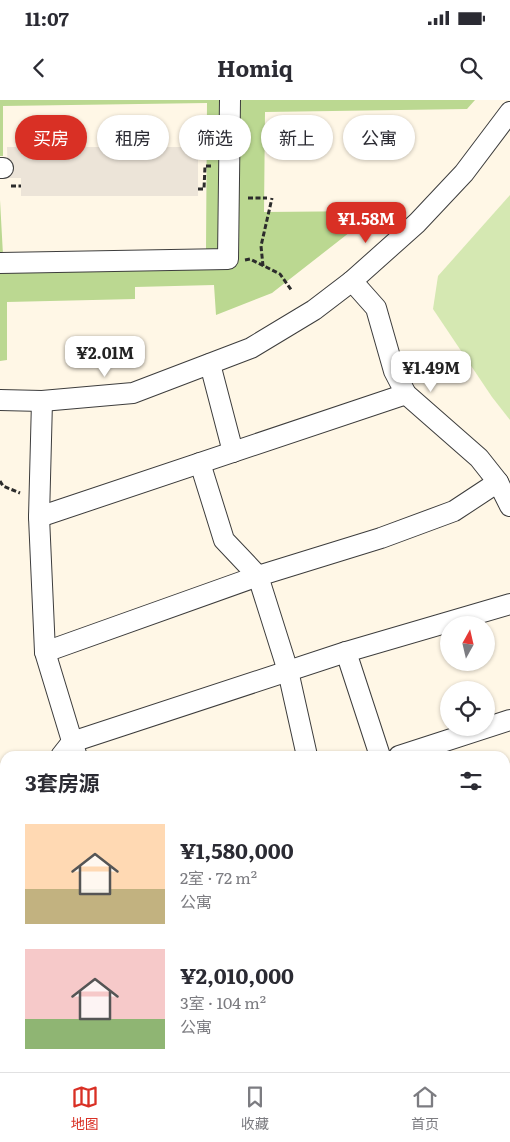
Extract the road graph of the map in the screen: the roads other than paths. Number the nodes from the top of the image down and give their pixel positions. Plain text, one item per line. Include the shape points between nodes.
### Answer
1 (230, 100) edge
2 (510, 112) edge
3 (0, 264) edge
4 (352, 281) junction
5 (210, 364) junction
6 (406, 394) junction
7 (0, 400) edge
8 (42, 400) junction
9 (233, 452) junction
10 (200, 463) junction
11 (498, 482) junction
12 (510, 506) edge
13 (39, 517) junction
14 (258, 576) junction
15 (510, 604) edge
16 (45, 652) junction
17 (346, 652) junction
18 (288, 671) junction
19 (510, 720) edge
20 (70, 751) edge
21 (306, 751) edge
22 (378, 751) edge
23 (415, 751) edge

1 - 3 street via 228,259
2 - 4 street via 464,173 416,223
4 - 5 street via 286,328 251,348
4 - 6 street via 376,308 394,371
5 - 8 street via 133,393
5 - 9 street
6 - 9 street
6 - 11 street via 479,458
7 - 8 street
8 - 13 street
9 - 10 street
10 - 13 street
10 - 14 street via 224,540
11 - 12 street
11 - 14 street via 454,511 381,538
13 - 16 street
14 - 16 street
14 - 18 street
15 - 17 street
16 - 20 street
17 - 18 street
17 - 22 street
18 - 20 street
18 - 21 street
19 - 23 street

